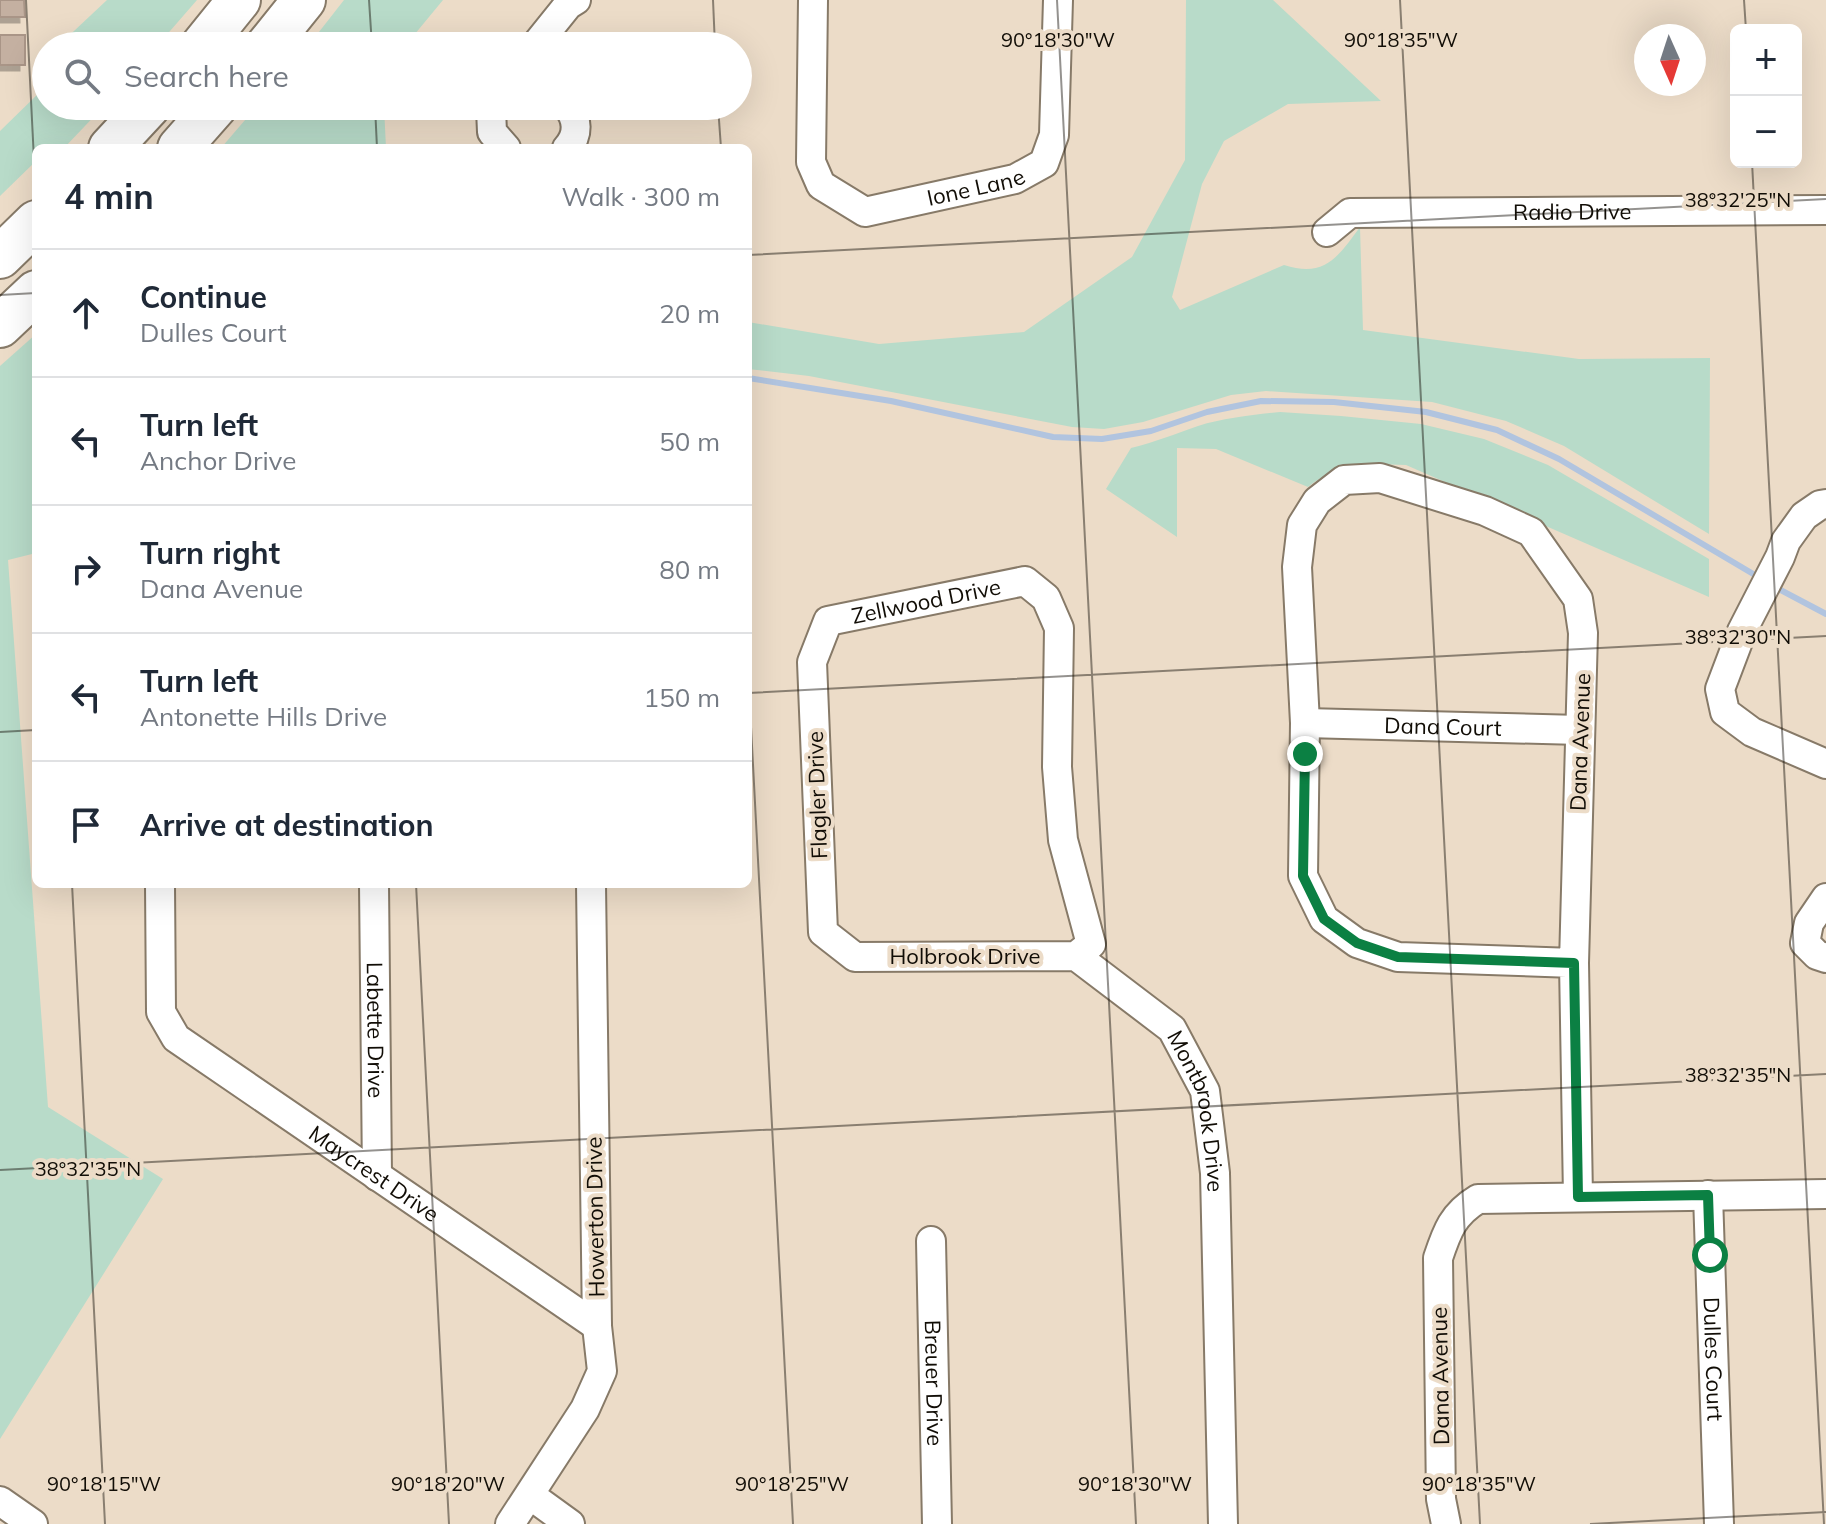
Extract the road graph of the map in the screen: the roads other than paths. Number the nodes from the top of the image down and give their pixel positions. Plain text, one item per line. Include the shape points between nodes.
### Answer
1 (239, 0) edge
2 (304, 0) edge
3 (576, 0) edge
4 (813, 0) edge
5 (1058, 0) edge
6 (213, 32) edge
7 (278, 32) edge
8 (546, 32) edge
9 (136, 120) edge
10 (204, 120) edge
11 (491, 120) edge
12 (575, 120) edge
13 (114, 144) edge
14 (183, 144) edge
15 (502, 144) edge
16 (572, 144) edge
17 (1826, 210) edge
18 (32, 226) edge
19 (1327, 232) dead end
20 (0, 257) edge
21 (32, 296) edge
22 (0, 326) edge
23 (1826, 504) edge
24 (828, 621) joint
25 (1305, 723) junction
26 (1580, 730) junction
27 (1826, 764) edge
28 (160, 888) edge
29 (374, 888) edge
30 (591, 888) edge
31 (1826, 898) edge
32 (1076, 956) junction
33 (855, 957) joint
34 (1826, 958) edge
35 (1574, 963) junction
36 (377, 1176) junction
37 (1826, 1194) edge
38 (1708, 1195) junction
39 (1578, 1197) junction
40 (931, 1241) dead end
41 (597, 1326) junction
42 (530, 1495) junction
43 (0, 1501) edge
44 (33, 1524) edge
45 (510, 1524) edge
46 (570, 1524) edge
47 (937, 1524) edge
48 (1223, 1524) edge
49 (1446, 1524) edge
50 (1719, 1524) edge

1 - 6 highway
2 - 7 highway
3 - 8 street
4 - 5 street, Ione Lane via 811,162 821,185 865,212 1015,179 1044,163 1054,135
9 - 13 highway
10 - 14 highway
11 - 15 street via 492,132
12 - 16 street
17 - 19 street, Radio Drive via 1350,213
18 - 20 highway
21 - 22 highway
23 - 27 street via 1804,516 1786,541 1720,689 1725,712 1752,732
24 - 32 street, Zellwood Drive via 1025,581 1046,598 1059,628 1057,767 1063,840 1091,944
24 - 33 street, Flagler Drive via 812,662 823,932
25 - 26 street, Dana Court
25 - 26 street, Dana Avenue via 1297,567 1302,525 1317,501 1344,480 1380,478 1485,511 1531,532 1578,599 1583,633
25 - 35 street via 1303,876 1324,919 1357,943 1398,957
26 - 35 street, Dana Avenue
28 - 36 street, Maycrest Drive via 161,1012 176,1038
29 - 36 street, Labette Drive
30 - 41 street, Howerton Drive
31 - 34 street via 1809,923 1805,943
32 - 33 street, Holbrook Drive
32 - 48 street, Montbrook Drive via 1172,1029 1205,1091 1215,1173
35 - 39 street, Dana Avenue
36 - 41 street, Maycrest Drive
37 - 38 street
38 - 39 street
38 - 50 street, Dulles Court
39 - 49 street, Dana Avenue via 1478,1199 1448,1228 1438,1258 1441,1499
40 - 47 street, Breuer Drive
41 - 42 street, Howerton Drive via 602,1371 585,1409
42 - 45 street, Howerton Drive
42 - 46 street
43 - 44 street

